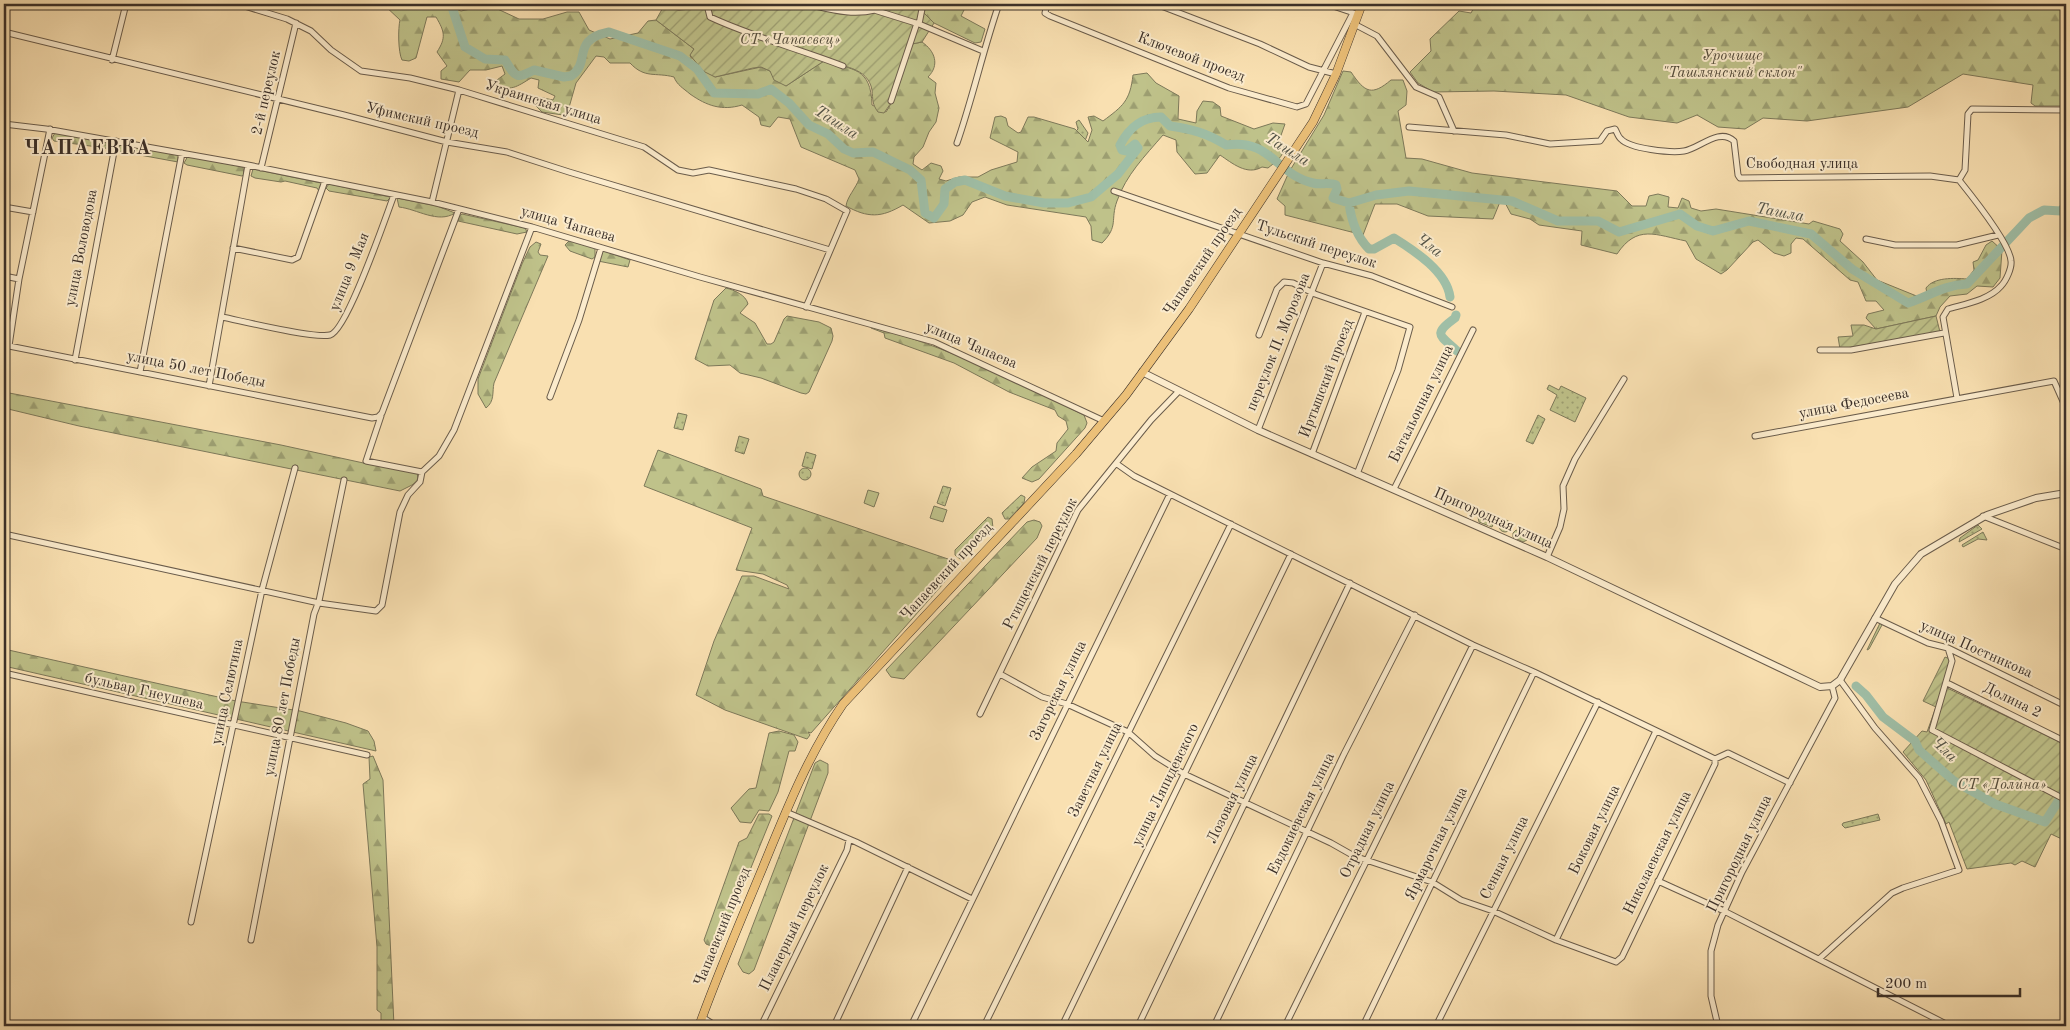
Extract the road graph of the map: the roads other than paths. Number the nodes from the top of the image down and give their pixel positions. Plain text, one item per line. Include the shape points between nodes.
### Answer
1 (126, 4) edge
2 (238, 4) edge
3 (715, 4) edge
4 (806, 4) edge
5 (855, 4) edge
6 (923, 4) edge
7 (999, 4) edge
8 (1047, 4) edge
9 (1156, 4) edge
10 (1327, 4) edge
11 (1362, 4) edge
12 (707, 5) junction
13 (679, 7) dead end
14 (1344, 7) edge
15 (876, 10) junction
16 (1356, 13) junction
17 (296, 23) junction
18 (918, 23) junction
19 (1356, 25) junction
20 (4, 32) edge
21 (983, 51) junction
22 (112, 60) junction
23 (843, 66) dead end
24 (1322, 72) junction
25 (1336, 74) junction
26 (459, 90) junction
27 (279, 100) junction
28 (891, 101) dead end
29 (2066, 110) edge
30 (4, 124) edge
31 (1408, 127) dead end
32 (50, 130) junction
33 (1454, 131) junction
34 (116, 141) junction
35 (447, 142) junction
36 (957, 143) dead end
37 (182, 153) junction
38 (248, 165) junction
39 (262, 168) junction
40 (1958, 180) junction
41 (325, 181) junction
42 (1114, 191) dead end
43 (394, 195) junction
44 (432, 202) junction
45 (4, 207) edge
46 (459, 209) junction
47 (33, 212) junction
48 (532, 227) junction
49 (1240, 234) junction
50 (1998, 235) junction
51 (1866, 240) dead end
52 (234, 248) junction
53 (601, 248) junction
54 (830, 250) junction
55 (1323, 263) junction
56 (4, 276) edge
57 (20, 279) junction
58 (1312, 293) junction
59 (806, 307) junction
60 (1452, 307) dead end
61 (1365, 312) junction
62 (222, 317) junction
63 (1473, 330) dead end
64 (1944, 333) junction
65 (1259, 335) dead end
66 (6, 346) edge
67 (1820, 350) dead end
68 (74, 360) junction
69 (140, 372) junction
70 (1142, 372) junction
71 (1624, 379) dead end
72 (209, 386) junction
73 (1179, 391) junction
74 (550, 397) dead end
75 (1957, 398) junction
76 (2066, 408) edge
77 (382, 413) junction
78 (1104, 421) junction
79 (1258, 430) junction
80 (1755, 436) dead end
81 (1312, 454) junction
82 (1117, 464) junction
83 (295, 468) dead end
84 (422, 472) junction
85 (1357, 474) junction
86 (344, 480) dead end
87 (1394, 489) junction
88 (2066, 493) edge
89 (1170, 494) junction
90 (1983, 516) junction
91 (1231, 524) junction
92 (4, 534) edge
93 (2066, 549) edge
94 (1291, 554) junction
95 (1547, 557) junction
96 (1350, 583) junction
97 (262, 590) junction
98 (317, 603) junction
99 (1415, 615) junction
100 (1875, 618) junction
101 (1473, 645) junction
102 (1948, 648) junction
103 (1534, 672) junction
104 (4, 673) edge
105 (1000, 674) junction
106 (1840, 680) junction
107 (1947, 683) junction
108 (1832, 686) junction
109 (1598, 702) junction
110 (1067, 704) junction
111 (2066, 706) edge
112 (980, 714) dead end
113 (233, 725) junction
114 (1656, 731) junction
115 (1128, 732) junction
116 (290, 738) junction
117 (2066, 742) edge
118 (367, 755) dead end
119 (1715, 759) junction
120 (1184, 774) junction
121 (1790, 783) junction
122 (2062, 798) edge
123 (1246, 802) junction
124 (786, 812) junction
125 (1308, 832) junction
126 (849, 840) junction
127 (1368, 860) junction
128 (908, 868) junction
129 (1658, 881) junction
130 (1432, 882) junction
131 (972, 899) junction
132 (1493, 910) junction
133 (1724, 911) junction
134 (191, 922) dead end
135 (251, 940) dead end
136 (1556, 940) junction
137 (1819, 959) junction
138 (702, 1017) junction
139 (699, 1026) edge
140 (716, 1026) edge
141 (761, 1026) edge
142 (834, 1026) edge
143 (911, 1026) edge
144 (984, 1026) edge
145 (1062, 1026) edge
146 (1138, 1026) edge
147 (1214, 1026) edge
148 (1285, 1026) edge
149 (1363, 1026) edge
150 (1436, 1026) edge
151 (1718, 1026) edge
152 (1950, 1026) edge

1 - 22 street
2 - 17 street, Украинская улица
3 - 12 street
4 - 15 street via 848,14
5 - 15 street
6 - 18 street
7 - 21 street
8 - 24 street, Ключевой проезд via 1047,15 1229,88 1298,107 1306,104
9 - 24 street
10 - 14 street
11 - 16 main road
12 - 13 street
12 - 23 street via 710,17 736,29
14 - 16 street
15 - 18 street
16 - 19 main road
16 - 24 street, Ключевой проезд
17 - 26 street, Украинская улица via 312,31 331,50 361,71
17 - 27 street, 2-й переулок
18 - 21 street
18 - 28 street
19 - 25 main road
19 - 33 street via 1377,36 1416,87 1439,97
20 - 22 street, Уфимский проезд
21 - 36 street
22 - 27 street, Уфимский проезд
24 - 25 street
25 - 49 main road, Чапаевский проезд via 1313,122
26 - 35 street
26 - 54 street, Украинская улица via 644,147 678,170 693,174 708,170 796,189 826,200 847,211
27 - 35 street, Уфимский проезд
27 - 39 street, 2-й переулок
29 - 40 street via 1972,109 1968,114 1965,170
30 - 32 street, улица Чапаева
31 - 33 street, Свободная улица
32 - 34 street, улица Чапаева
32 - 47 street
33 - 40 street, Свободная улица via 1506,135 1550,144 1600,141 1607,131 1615,129 1621,140 1632,146 1672,152 1686,151 1713,138 1729,137 1734,141 1740,178 1930,176
34 - 37 street, улица Чапаева
34 - 68 street, улица Воловодова
35 - 44 street
35 - 54 street, Уфимский проезд via 507,152
37 - 38 street, улица Чапаева
37 - 69 street
38 - 39 street, улица Чапаева
38 - 52 street
39 - 41 street, улица Чапаева
40 - 50 street
41 - 43 street, улица Чапаева
41 - 52 street via 298,257 292,260
42 - 49 street, Тульский переулок
43 - 44 street, улица Чапаева
43 - 62 street, улица 9 Мая via 348,313 337,332 314,335
44 - 46 street, улица Чапаева
45 - 47 street
46 - 48 street, улица Чапаева
46 - 77 street
47 - 57 street
48 - 53 street, улица Чапаева
48 - 84 street via 454,430 439,456
49 - 55 street, Тульский переулок
49 - 70 main road, Чапаевский проезд
50 - 51 street via 1957,245 1895,245
50 - 64 street via 2011,261 2009,273 2001,286 1985,298 1948,309 1943,317
52 - 62 street
53 - 59 street, улица Чапаева
53 - 74 street via 579,320
54 - 59 street
55 - 58 street, переулок П. Морозова
55 - 60 street, Тульский переулок via 1372,276
56 - 57 street
57 - 66 street
58 - 61 street
58 - 65 street via 1293,283 1280,285
58 - 79 street, переулок П. Морозова
59 - 78 street, улица Чапаева via 934,342
61 - 81 street, Иртышский проезд
61 - 85 street via 1410,327 1398,370
62 - 72 street
63 - 87 street, Батальонная улица
64 - 67 street via 1851,350
64 - 75 street
66 - 68 street, улица 50 лет Победы
68 - 69 street, улица 50 лет Победы
69 - 72 street, улица 50 лет Победы
70 - 73 street, Пригородная улица
70 - 78 main road, Чапаевский проезд
71 - 95 street via 1575,459 1563,486 1564,509 1560,527
72 - 77 street, улица 50 лет Победы via 372,418
73 - 79 street, Пригородная улица
73 - 82 street, Ртищенский переулок via 1151,420
75 - 76 street, улица Федосеева via 2054,381
75 - 80 street, улица Федосеева
77 - 84 street via 366,461
78 - 124 main road, Чапаевский проезд via 843,704 816,745
79 - 81 street, Пригородная улица
81 - 85 street, Пригородная улица
82 - 89 street, Пригородная улица
82 - 105 street, Ртищенский переулок via 1078,510
83 - 97 street, улица Селютина
84 - 98 street via 420,482 408,495 400,512 379,609 369,612
85 - 87 street, Пригородная улица
86 - 98 street, улица 80 лет Победы
87 - 95 street, Пригородная улица
88 - 90 street via 2036,498
89 - 91 street, Пригородная улица
89 - 110 street, Загорская улица
90 - 93 street
90 - 100 street via 1920,556 1895,584
91 - 94 street, Пригородная улица
91 - 115 street, Заветная улица
92 - 97 street
94 - 96 street, Пригородная улица
94 - 120 street, улица Ляпидевского
95 - 108 street, Пригородная улица via 1811,684
96 - 99 street, Пригородная улица
96 - 123 street, Лозовая улица
97 - 98 street
97 - 113 street, улица Селютина
98 - 116 street, улица 80 лет Победы
99 - 101 street, Пригородная улица
99 - 125 street, Евдокиевская улица
100 - 102 street, улица Постникова via 1928,643
100 - 106 street
101 - 103 street, Пригородная улица
101 - 127 street, Отрадная улица
102 - 107 street via 1952,661
102 - 111 street, улица Постникова
103 - 109 street, Пригородная улица
103 - 130 street, Ярмарочная улица
104 - 113 street, бульвар Гнеушева
105 - 110 street via 1042,697
105 - 112 street, Ртищенский переулок
106 - 108 street
106 - 137 street via 1875,728 1920,778 1941,821 1959,870 1892,893
107 - 117 street, Долина 2
107 - 122 street via 1932,730
108 - 121 street, Пригородная улица via 1835,698
109 - 114 street, Пригородная улица
109 - 132 street, Сенная улица
110 - 115 street
110 - 131 street, Загорская улица
113 - 116 street, бульвар Гнеушева
113 - 134 street, улица Селютина
114 - 119 street, Пригородная улица
114 - 136 street, Боковая улица
115 - 120 street via 1155,756
115 - 144 street, Заветная улица
116 - 118 street, бульвар Гнеушева
116 - 135 street, улица 80 лет Победы
119 - 121 street, Пригородная улица via 1728,753
119 - 129 street, Николаевская улица
120 - 123 street
120 - 145 street, улица Ляпидевского
121 - 133 street, Пригородная улица
123 - 125 street
123 - 146 street, Лозовая улица
124 - 126 street
124 - 138 main road, Чапаевский проезд
125 - 127 street via 1346,853
125 - 147 street, Евдокиевская улица
126 - 128 street
126 - 141 street, Планерный переулок
127 - 130 street
127 - 148 street, Отрадная улица
128 - 131 street
128 - 142 street
129 - 133 street
129 - 136 street, Николаевская улица via 1622,957 1616,962
130 - 132 street via 1461,900
130 - 149 street, Ярмарочная улица
131 - 143 street, Загорская улица
132 - 136 street
132 - 150 street, Сенная улица
133 - 137 street
133 - 151 street, Пригородная улица via 1711,951 1711,996
137 - 152 street
138 - 139 main road, Чапаевский проезд
138 - 140 street

